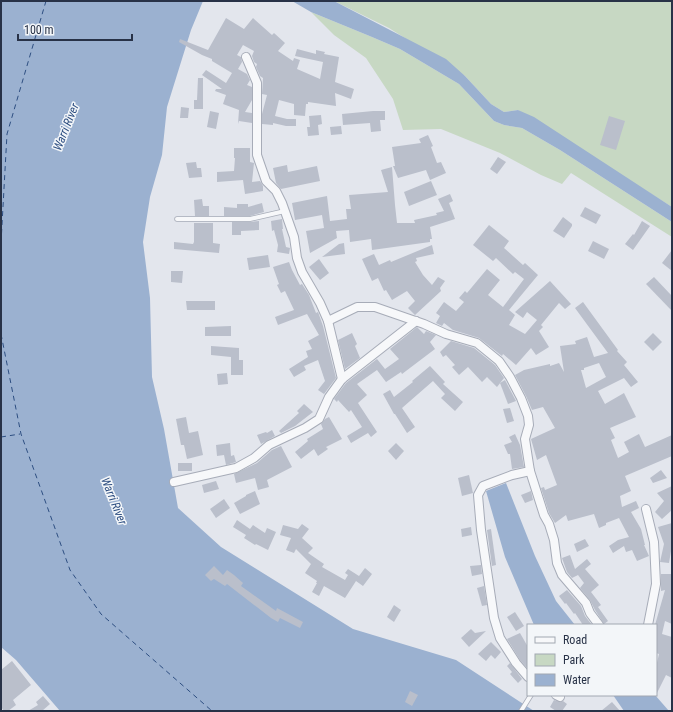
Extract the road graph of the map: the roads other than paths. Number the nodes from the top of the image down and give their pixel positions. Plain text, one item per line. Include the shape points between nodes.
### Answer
1 (246, 57) dead end
2 (285, 211) junction
3 (177, 219) dead end
4 (328, 321) junction
5 (416, 321) junction
6 (342, 379) junction
7 (530, 471) junction
8 (174, 482) dead end
9 (646, 509) dead end
10 (598, 624) edge
11 (648, 624) edge
12 (527, 676) edge
13 (530, 696) edge
14 (521, 711) edge

1 - 2 street via 257,83 257,155 266,181 276,190
2 - 3 lane via 250,219
2 - 4 street via 302,272
4 - 5 street via 357,307 375,307
4 - 6 street
5 - 6 street
5 - 7 street via 446,334 477,343 499,361 510,377 528,416 529,425 525,439
6 - 8 street via 328,397 319,419 306,428 269,445 254,458 236,468
7 - 10 street via 554,540 557,563 562,575 586,603
7 - 12 street via 483,486 478,495 494,618 500,638 516,664
9 - 11 street via 654,542 656,584
13 - 14 lane

